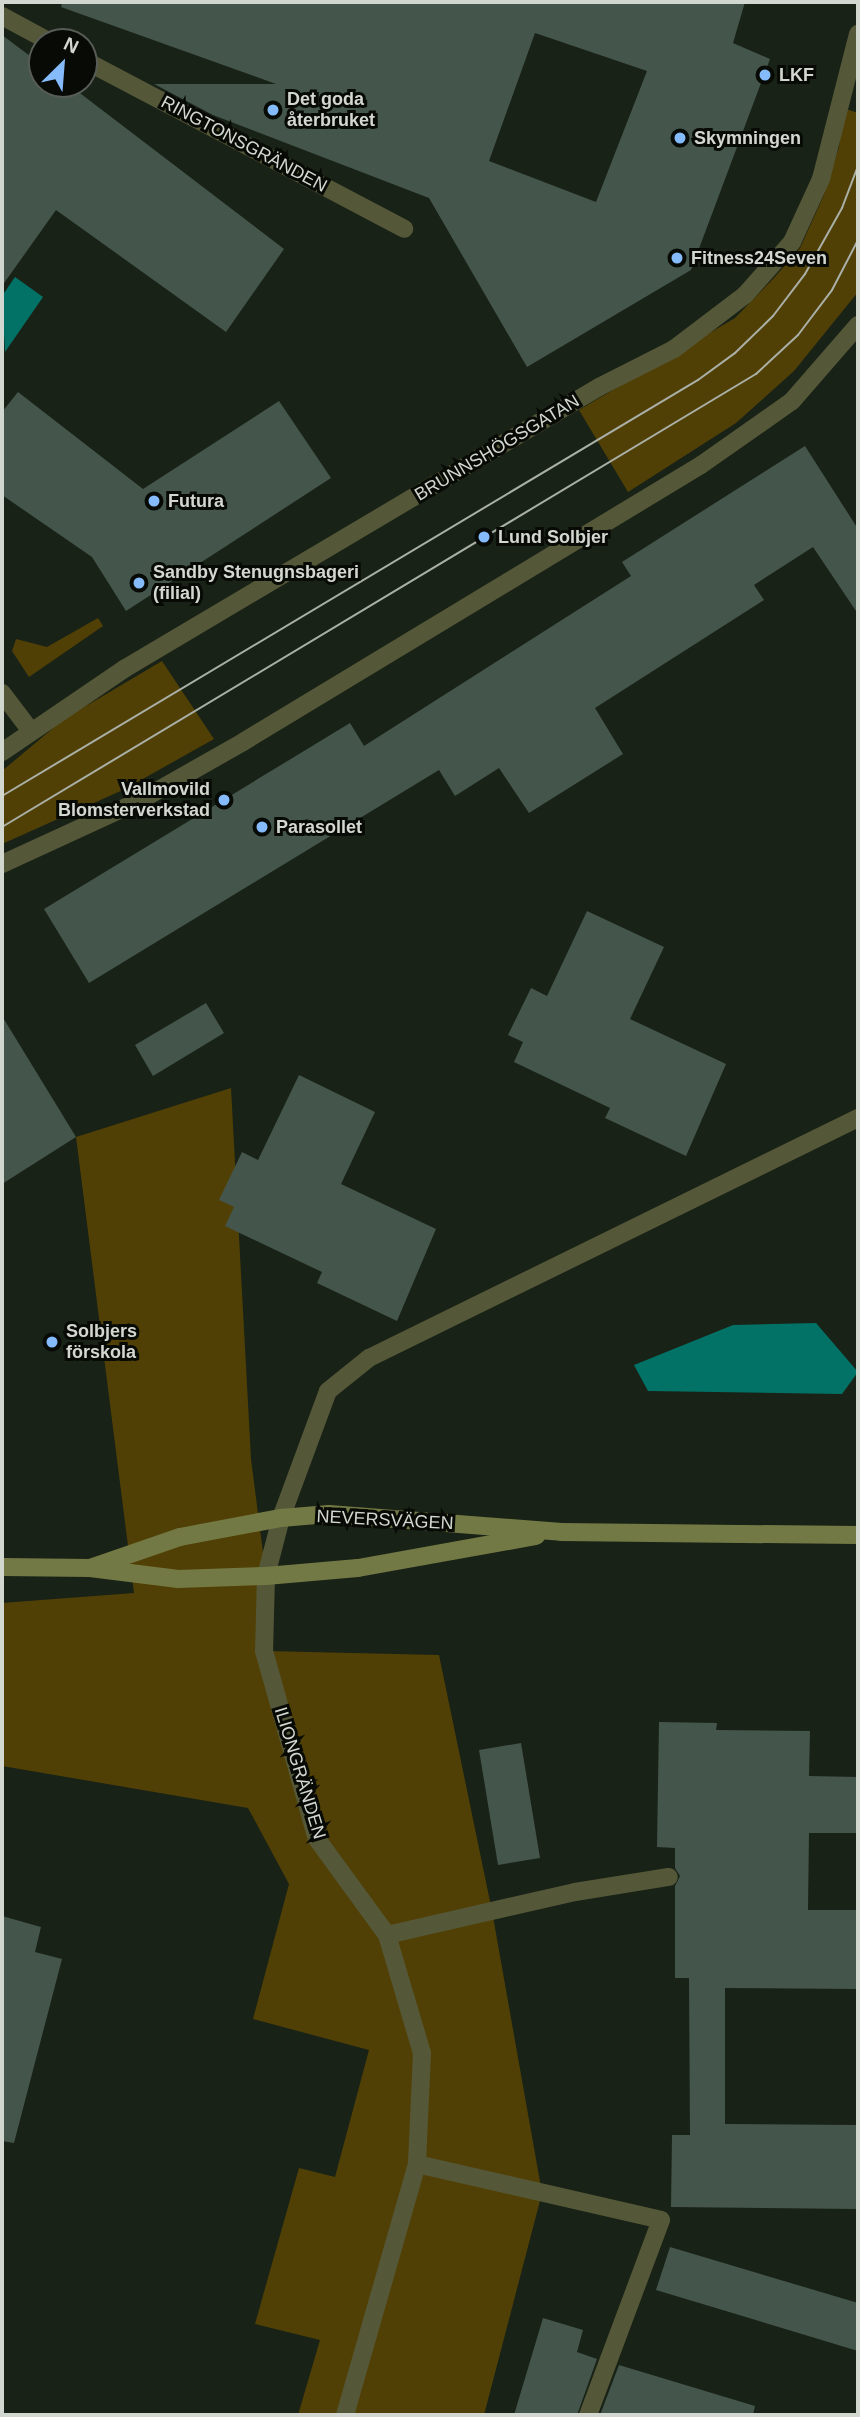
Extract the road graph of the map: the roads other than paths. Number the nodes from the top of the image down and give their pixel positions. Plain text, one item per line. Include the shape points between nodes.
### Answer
1 (2, 16) edge
2 (28, 30) edge
3 (858, 34) edge
4 (98, 67) edge
5 (404, 229) dead end
6 (858, 325) edge
7 (2, 693) edge
8 (31, 731) junction
9 (2, 752) edge
10 (2, 863) edge
11 (858, 1118) edge
12 (281, 1518) junction
13 (561, 1532) junction
14 (858, 1535) edge
15 (2, 1567) edge
16 (90, 1568) junction
17 (266, 1576) junction
18 (669, 1877) dead end
19 (387, 1936) junction
20 (417, 2164) junction
21 (345, 2415) edge
22 (589, 2415) edge

1 - 2 street
3 - 8 street, BRUNNSHÖGSGATAN via 821,179 792,242 745,295 674,349 587,394 124,669
4 - 5 street, RINGTONSGRÄNDEN
6 - 10 street via 792,401 701,465 243,742 141,800
7 - 8 street
8 - 9 street, BRUNNSHÖGSGATAN
11 - 12 street, ILIONGRÄNDEN via 369,1358 328,1391
12 - 13 street, NEVERSVÄGEN via 360,1515
12 - 16 street, NEVERSVÄGEN via 180,1536
12 - 17 street, ILIONGRÄNDEN
13 - 14 street, NEVERSVÄGEN
13 - 17 street, NEVERSVÄGEN via 358,1568
15 - 16 street, NEVERSVÄGEN
16 - 17 street, NEVERSVÄGEN via 178,1578
17 - 19 street, ILIONGRÄNDEN via 264,1651 317,1839
18 - 19 street via 575,1892
19 - 20 street, ILIONGRÄNDEN via 422,2053
20 - 21 street, ILIONGRÄNDEN
20 - 22 street via 661,2220

